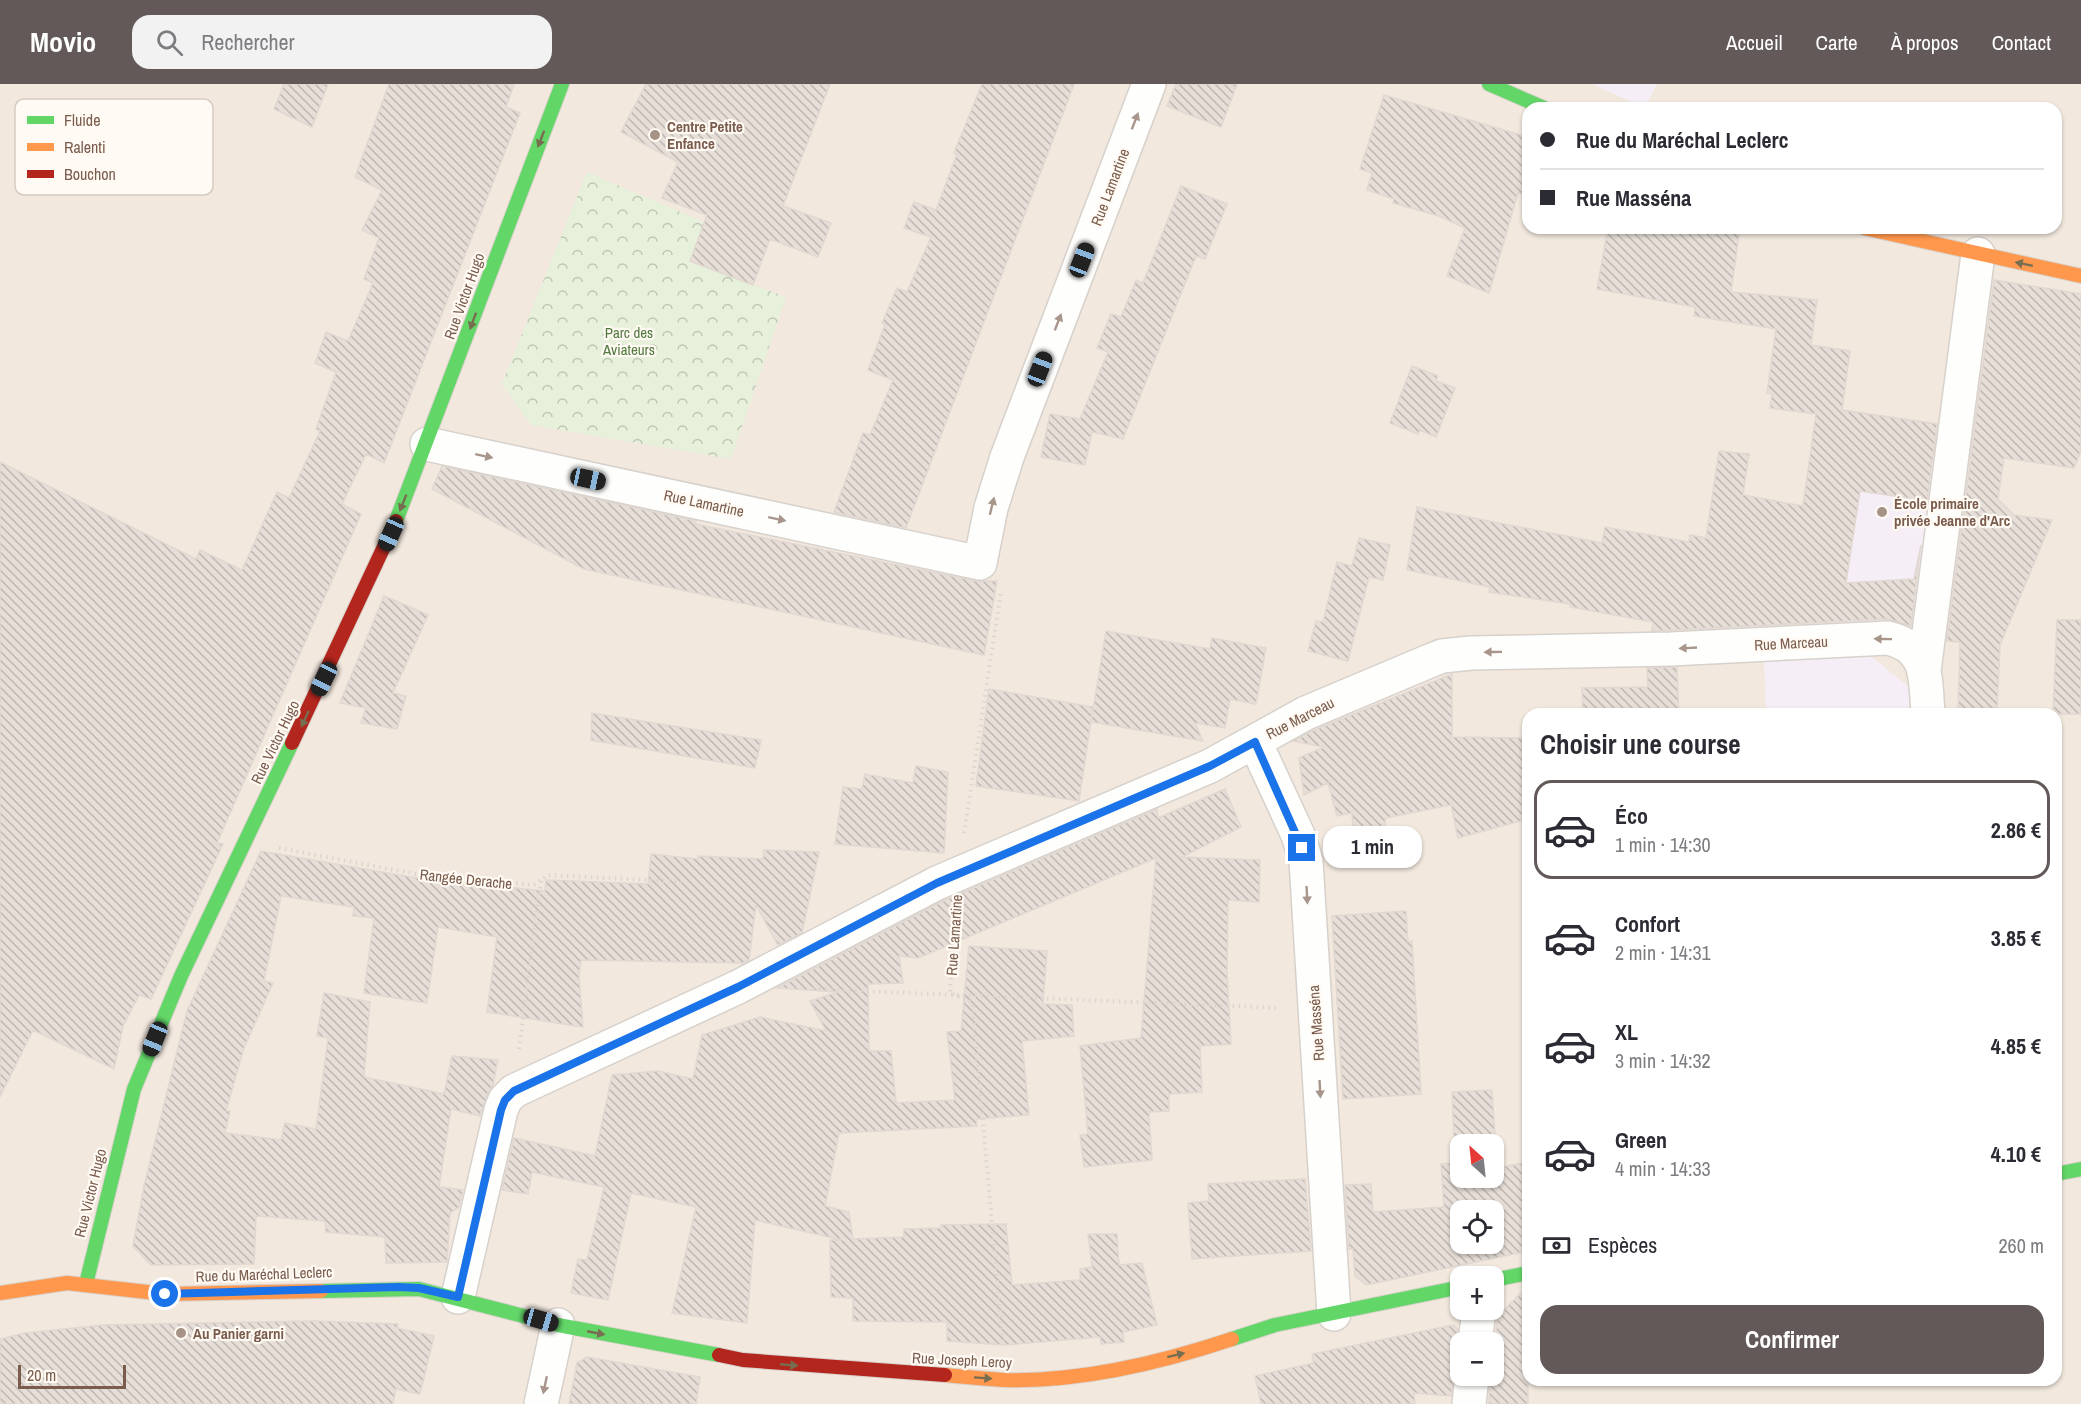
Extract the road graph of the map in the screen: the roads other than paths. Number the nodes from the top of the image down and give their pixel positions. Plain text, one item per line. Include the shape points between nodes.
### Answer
1 (562, 84) edge
2 (1149, 84) edge
3 (1489, 84) edge
4 (1530, 102) edge
5 (1890, 234) edge
6 (1978, 254) junction
7 (2081, 276) edge
8 (427, 444) junction
9 (1924, 671) junction
10 (1927, 708) edge
11 (1255, 742) junction
12 (2081, 1169) edge
13 (2062, 1173) edge
14 (1522, 1274) edge
15 (1504, 1278) edge
16 (86, 1284) junction
17 (1450, 1289) edge
18 (0, 1293) edge
19 (458, 1297) junction
20 (1334, 1314) junction
21 (558, 1325) junction
22 (1471, 1386) edge
23 (541, 1404) edge
24 (1469, 1404) edge

1 -> 8 street, Rue Victor Hugo
8 -> 2 street, Rue Lamartine via 980,563 1004,466
3 - 4 street
5 - 6 street
7 -> 6 street
6 - 9 street, Rue Marceau
8 -> 16 street, Rue Victor Hugo via 363,596 173,993 134,1089
9 - 10 street, Rue Marceau
9 -> 11 street, Rue Marceau via 1912,647 1888,638 1457,654 1427,662 1324,705
11 - 19 street, Rue Marceau via 1210,766 958,873 738,987 514,1091 501,1110
11 -> 20 street, Rue Masséna via 1306,861
12 - 13 street
14 - 15 street
16 - 18 street, Rue du Maréchal Leclerc via 46,1285
16 - 19 street, Rue du Maréchal Leclerc via 165,1294 398,1287
17 - 20 street, Rue Joseph Leroy
19 - 21 street, Rue Joseph Leroy
21 -> 20 street, Rue Joseph Leroy via 743,1360 1006,1380 1069,1377 1118,1369 1215,1346 1275,1325
21 -> 23 street
22 - 24 street

